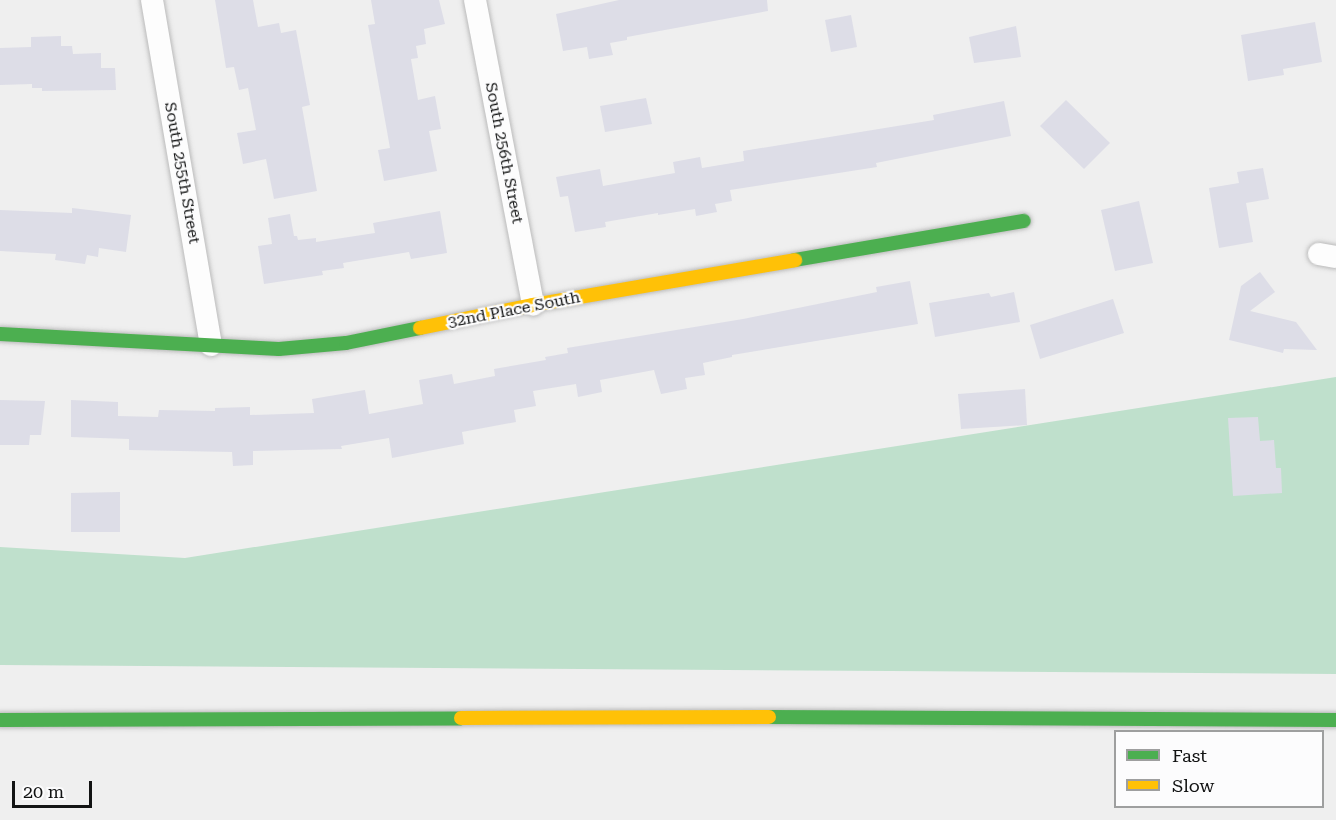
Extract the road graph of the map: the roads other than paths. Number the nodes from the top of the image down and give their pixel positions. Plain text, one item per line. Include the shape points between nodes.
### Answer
1 (152, 0) edge
2 (475, 0) edge
3 (1024, 220) dead end
4 (533, 305) junction
5 (0, 334) edge
6 (211, 345) junction
7 (0, 720) edge
8 (1336, 720) edge

1 - 6 street, South 255th Street
2 - 4 street, South 256th Street
3 - 4 main road, 32nd Place South
4 - 6 main road, 32nd Place South via 346,343 279,349
5 - 6 main road, 32nd Place South
7 - 8 main road

